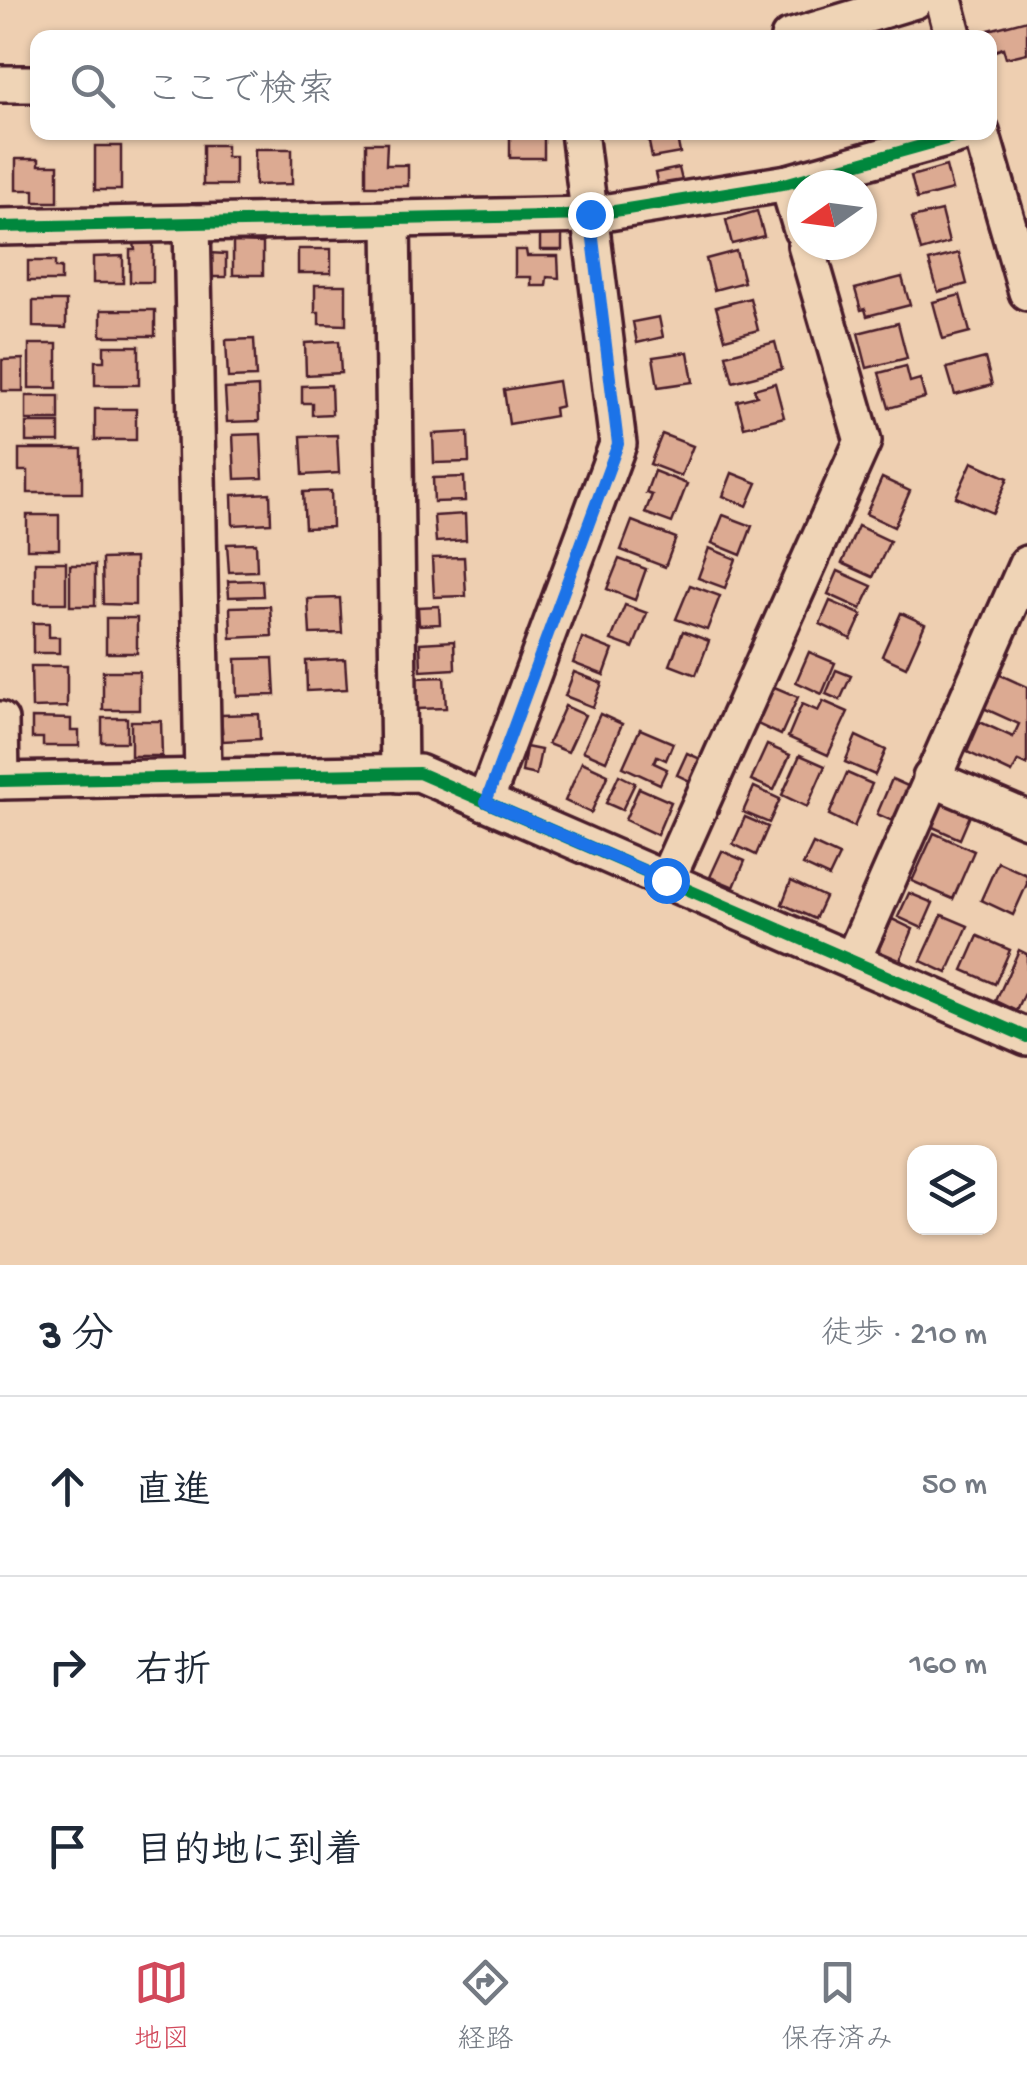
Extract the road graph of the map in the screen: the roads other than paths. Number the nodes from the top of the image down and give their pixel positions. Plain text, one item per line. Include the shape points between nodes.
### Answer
1 (915, 0) edge
2 (944, 0) edge
3 (816, 30) edge
4 (952, 30) edge
5 (0, 84) edge
6 (30, 84) edge
7 (580, 140) edge
8 (942, 140) edge
9 (983, 140) edge
10 (835, 170) edge
11 (787, 183) edge
12 (590, 214) junction
13 (392, 219) junction
14 (192, 223) junction
15 (0, 227) edge
16 (810, 260) edge
17 (1027, 292) edge
18 (1027, 564) edge
19 (0, 720) edge
20 (399, 774) junction
21 (203, 777) junction
22 (931, 778) junction
23 (1, 781) edge
24 (486, 802) junction
25 (1027, 819) edge
26 (666, 880) junction
27 (852, 961) junction
28 (1027, 1037) edge

1 - 3 street
2 - 4 street
5 - 6 street
7 - 12 street
8 - 10 street
9 - 17 street
11 - 12 street
12 - 13 street
12 - 24 street via 618,444
13 - 14 street
13 - 20 street
14 - 15 street
14 - 21 street
16 - 26 street via 863,441
18 - 22 street
19 - 23 street
20 - 21 street
20 - 24 street via 419,773
21 - 23 street
22 - 25 street
22 - 27 street
24 - 26 street
26 - 27 street
27 - 28 street

